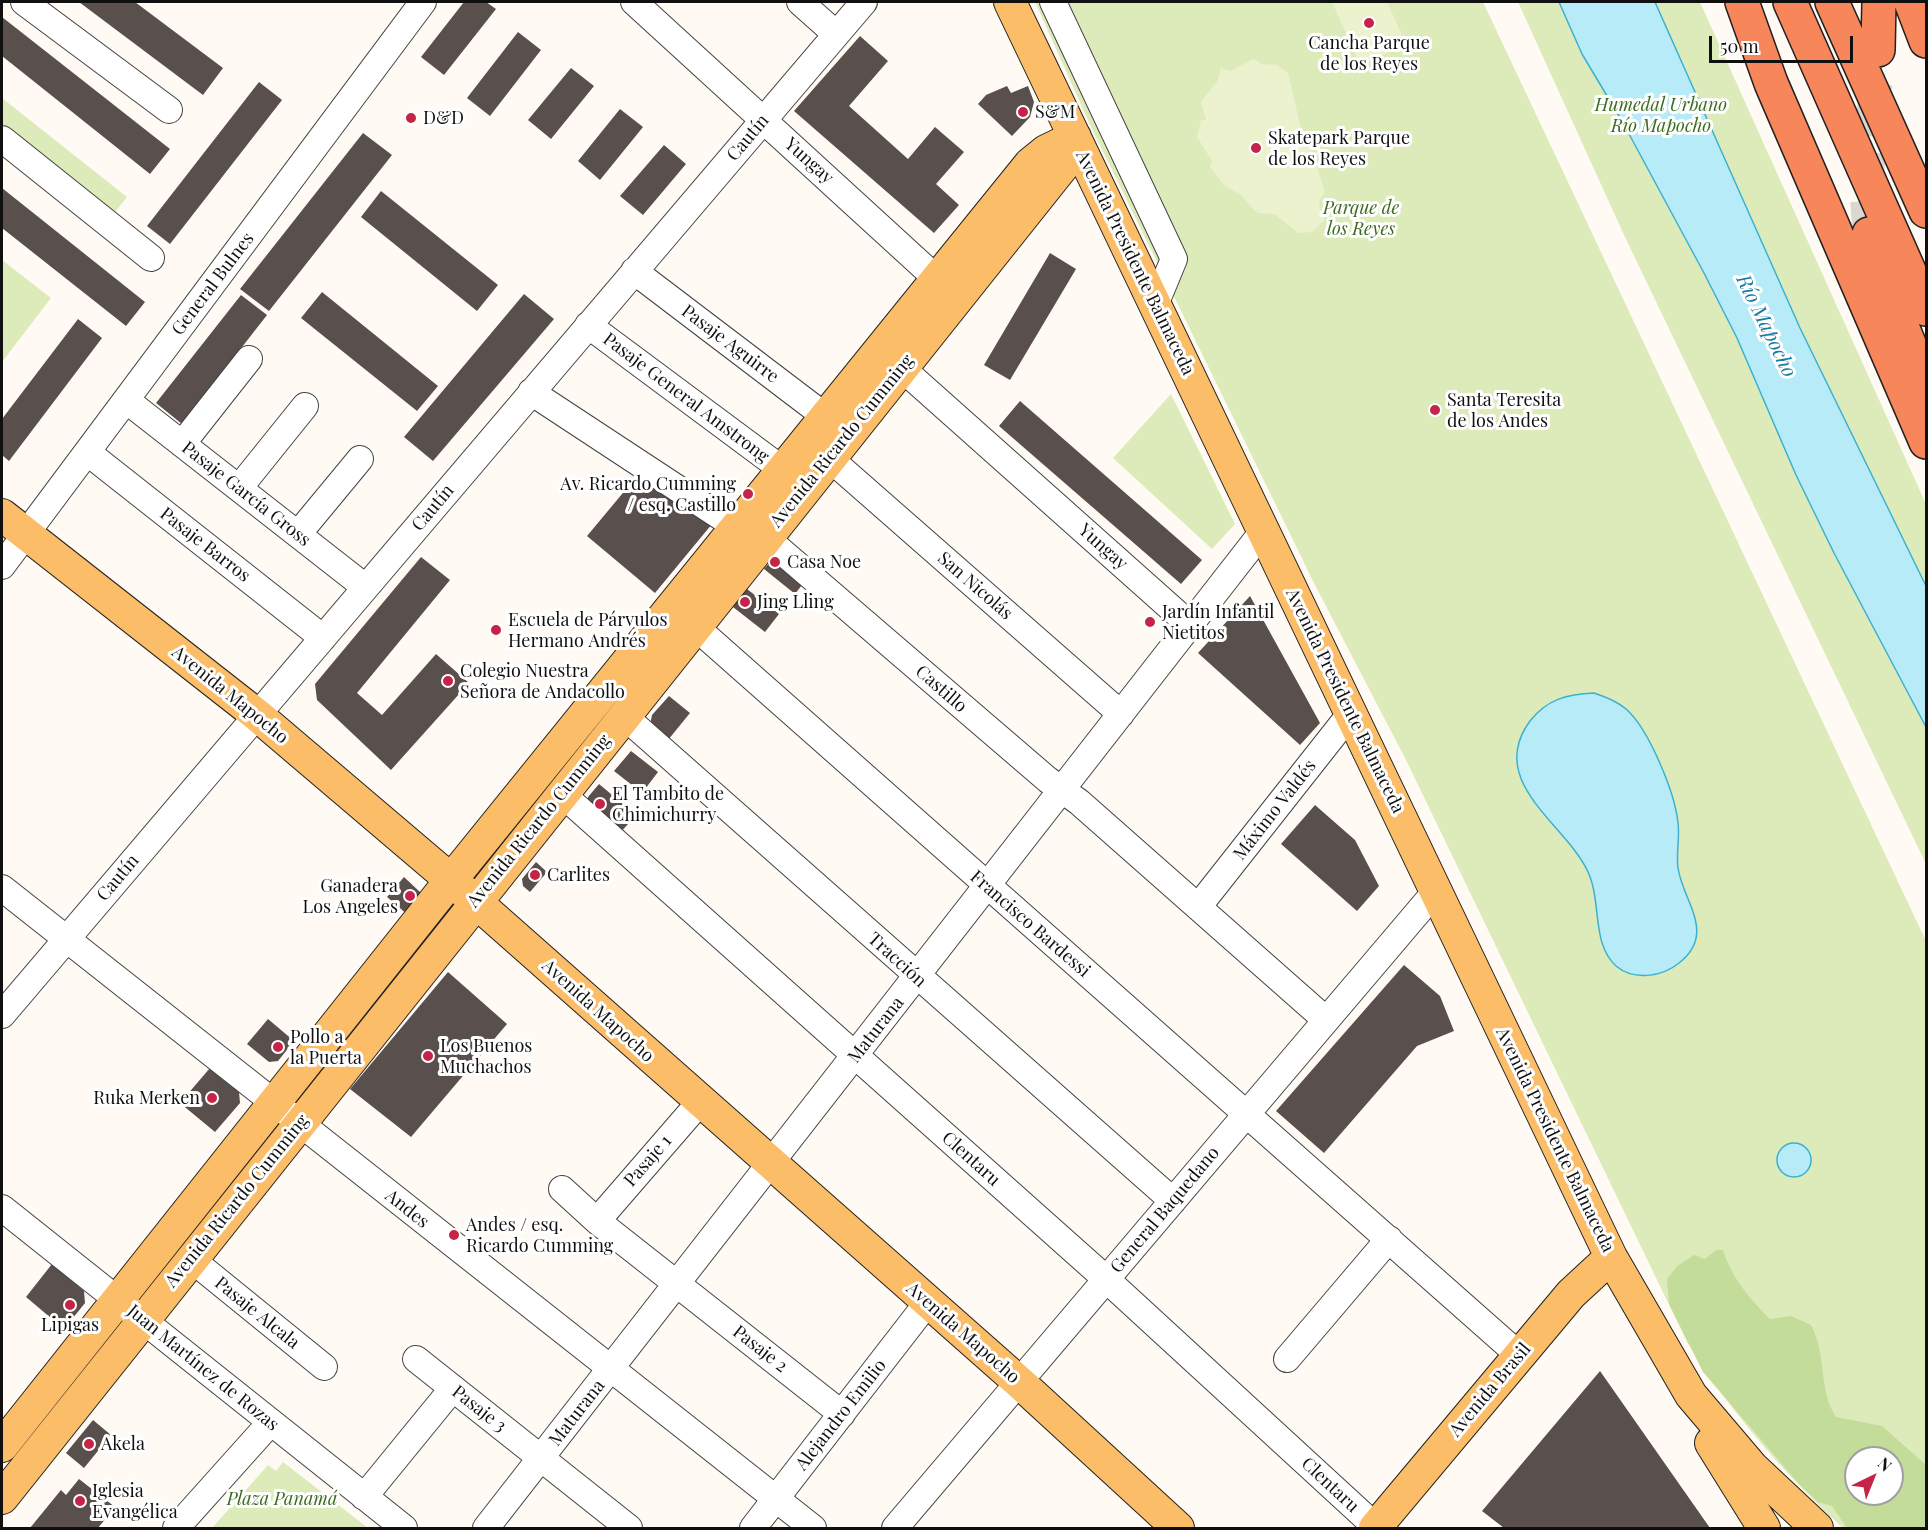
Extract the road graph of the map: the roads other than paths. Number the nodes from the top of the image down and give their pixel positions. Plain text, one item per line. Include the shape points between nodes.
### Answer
1 (24, 2) edge
2 (423, 2) edge
3 (634, 2) edge
4 (800, 2) edge
5 (864, 2) edge
6 (1010, 2) edge
7 (1053, 2) edge
8 (1742, 2) edge
9 (1790, 2) edge
10 (1832, 2) edge
11 (1879, 2) edge
12 (1911, 2) edge
13 (836, 34) junction
14 (1926, 41) edge
15 (1878, 50) tunnel mouth
16 (1874, 91) junction
17 (169, 110) dead end
18 (763, 120) junction
19 (2, 139) edge
20 (1077, 141) junction
21 (1926, 164) edge
22 (1926, 212) edge
23 (1869, 234) tunnel mouth
24 (151, 258) dead end
25 (634, 271) junction
26 (947, 288) junction
27 (1155, 305) junction
28 (1926, 309) edge
29 (588, 325) junction
30 (249, 359) dead end
31 (890, 359) junction
32 (1926, 385) edge
33 (531, 392) junction
34 (126, 400) junction
35 (305, 406) dead end
36 (826, 417) junction
37 (1926, 442) edge
38 (182, 444) junction
39 (87, 452) junction
40 (828, 457) junction
41 (360, 459) dead end
42 (783, 470) junction
43 (239, 488) junction
44 (2, 515) edge
45 (1264, 530) junction
46 (751, 532) junction
47 (26, 534) junction
48 (298, 534) junction
49 (2, 566) edge
50 (365, 587) junction
51 (672, 607) junction
52 (1190, 625) junction
53 (695, 627) junction
54 (322, 638) junction
55 (1351, 713) junction
56 (1121, 714) junction
57 (257, 715) junction
58 (624, 716) junction
59 (1062, 791) junction
60 (562, 794) junction
61 (451, 880) junction
62 (988, 886) junction
63 (2, 888) edge
64 (1436, 891) junction
65 (475, 901) junction
66 (1198, 907) junction
67 (67, 939) junction
68 (917, 977) junction
69 (2, 1015) edge
70 (1326, 1020) junction
71 (856, 1057) junction
72 (700, 1102) junction
73 (274, 1105) junction
74 (1246, 1114) junction
75 (298, 1124) junction
76 (772, 1164) junction
77 (562, 1189) dead end
78 (1173, 1201) junction
79 (2, 1208) edge
80 (597, 1221) junction
81 (1389, 1239) junction
82 (1611, 1257) junction
83 (191, 1259) junction
84 (1106, 1279) junction
85 (678, 1285) junction
86 (118, 1300) junction
87 (928, 1302) junction
88 (142, 1319) junction
89 (1519, 1355) junction
90 (416, 1359) dead end
91 (1287, 1359) dead end
92 (324, 1367) dead end
93 (611, 1370) junction
94 (1019, 1382) junction
95 (453, 1388) junction
96 (1691, 1395) junction
97 (842, 1414) junction
98 (271, 1422) junction
99 (2, 1446) edge
100 (542, 1458) junction
101 (364, 1497) junction
102 (2, 1498) edge
103 (775, 1499) junction
104 (176, 1528) edge
105 (404, 1528) edge
106 (486, 1528) edge
107 (629, 1528) edge
108 (753, 1528) edge
109 (813, 1528) edge
110 (894, 1528) edge
111 (1178, 1528) edge
112 (1376, 1528) edge
113 (1764, 1528) edge
114 (1817, 1528) edge

1 - 17 street
2 - 34 street, General Bulnes
3 - 18 street, Yungay
4 - 13 street
5 - 13 street, Cautín
6 - 20 main road, Avenida Presidente Balmaceda
7 - 27 street via 1174,259
8 - 37 highway via 1771,83
9 - 28 highway
10 - 16 highway
11 - 15 highway
12 - 14 highway
13 - 18 street, Cautín
16 - 21 highway
16 - 22 highway
18 - 25 street, Cautín
18 - 26 street, Yungay
19 - 24 street
20 - 26 main road, Avenida Ricardo Cumming via 1046,151 1030,164
20 - 27 main road, Avenida Presidente Balmaceda
23 - 32 highway via 1879,270
25 - 29 street, Cautín
25 - 36 street, Pasaje Aguirre
26 - 31 main road, Avenida Ricardo Cumming
27 - 45 main road, Avenida Presidente Balmaceda
29 - 33 street, Cautín
29 - 42 street, Pasaje General Amstrong
30 - 38 street
31 - 36 main road, Avenida Ricardo Cumming
31 - 40 main road, Avenida Ricardo Cumming
31 - 52 street, Yungay
33 - 46 street, Castillo
33 - 50 street, Cautín
34 - 38 street, Pasaje García Gross
34 - 39 street, General Bulnes
35 - 43 street
36 - 42 main road, Avenida Ricardo Cumming
38 - 43 street, Pasaje García Gross
39 - 47 street, General Bulnes
39 - 54 street, Pasaje Barros
40 - 46 main road, Avenida Ricardo Cumming
40 - 56 street, San Nicolás
41 - 48 street
42 - 46 main road, Avenida Ricardo Cumming
43 - 48 street, Pasaje García Gross
44 - 47 main road, Avenida Mapocho
45 - 52 street, Maturana
45 - 55 main road, Avenida Presidente Balmaceda
46 - 51 main road, Avenida Ricardo Cumming
46 - 53 main road, Avenida Ricardo Cumming
46 - 59 street, Castillo
47 - 49 street, General Bulnes
47 - 57 main road, Avenida Mapocho
48 - 50 street, Pasaje García Gross
50 - 54 street, Cautín
51 - 53 street, Francisco Bardessi
51 - 61 main road, Avenida Ricardo Cumming
52 - 56 street, Maturana
53 - 58 main road, Avenida Ricardo Cumming
53 - 62 street, Francisco Bardessi
54 - 57 street, Cautín
55 - 64 main road, Avenida Presidente Balmaceda
55 - 66 street, Máximo Valdés
56 - 59 street, Maturana
57 - 61 main road, Avenida Mapocho
57 - 67 street, Cautín
58 - 60 main road, Avenida Ricardo Cumming
58 - 68 street, Tracción
59 - 62 street, Maturana
59 - 66 street, Castillo
60 - 65 main road, Avenida Ricardo Cumming
60 - 71 street, Clentaru
61 - 65 main road, Avenida Mapocho
61 - 73 main road, Avenida Ricardo Cumming
62 - 68 street, Maturana
62 - 74 street, Francisco Bardessi
63 - 67 street, Andes
64 - 70 street, General Baquedano
64 - 82 main road, Avenida Presidente Balmaceda
65 - 72 main road, Avenida Mapocho
65 - 75 main road, Avenida Ricardo Cumming
66 - 70 street, Castillo
67 - 69 street, Cautín
67 - 73 street, Andes
68 - 71 street, Maturana
68 - 78 street, Tracción
70 - 74 street, General Baquedano
71 - 76 street, Maturana
71 - 84 street, Clentaru
72 - 76 main road, Avenida Mapocho
72 - 80 street, Pasaje 1
73 - 75 street, Andes
73 - 86 main road, Avenida Ricardo Cumming
74 - 78 street, General Baquedano
74 - 81 street, Francisco Bardessi
75 - 83 main road, Avenida Ricardo Cumming
75 - 93 street, Andes via 437,1219
76 - 85 street, Maturana
76 - 87 main road, Avenida Mapocho
77 - 80 street
78 - 84 street, General Baquedano
79 - 86 street, Juan Martínez de Rozas
80 - 85 street
81 - 89 street, Francisco Bardessi
81 - 91 street
82 - 89 main road, Avenida Brasil via 1581,1282
82 - 96 main road, Avenida Presidente Balmaceda
83 - 88 main road, Avenida Ricardo Cumming
83 - 92 street, Pasaje Alcala
84 - 94 street, General Baquedano
84 - 112 street, Clentaru
85 - 93 street, Maturana
85 - 97 street, Pasaje 2
86 - 88 street, Juan Martínez de Rozas
86 - 99 main road, Avenida Ricardo Cumming
87 - 94 main road, Avenida Mapocho
87 - 97 street, Alejandro Emilio
88 - 98 street, Juan Martínez de Rozas
88 - 102 main road, Avenida Ricardo Cumming
89 - 112 main road, Avenida Brasil
90 - 95 street, Pasaje 3
93 - 100 street, Maturana
93 - 103 street, Andes
94 - 110 street, General Baquedano
94 - 111 main road, Avenida Mapocho
95 - 100 street, Pasaje 3
95 - 101 street
96 - 113 main road, Avenida Presidente Balmaceda via 1719,1458
96 - 114 main road, Avenida Presidente Balmaceda via 1753,1468
97 - 103 street, Alejandro Emilio
98 - 101 street, Juan Martínez de Rozas
98 - 104 street
100 - 106 street, Maturana
100 - 107 street, Pasaje 3
101 - 105 street, Juan Martínez de Rozas
103 - 108 street, Alejandro Emilio
103 - 109 street, Andes

